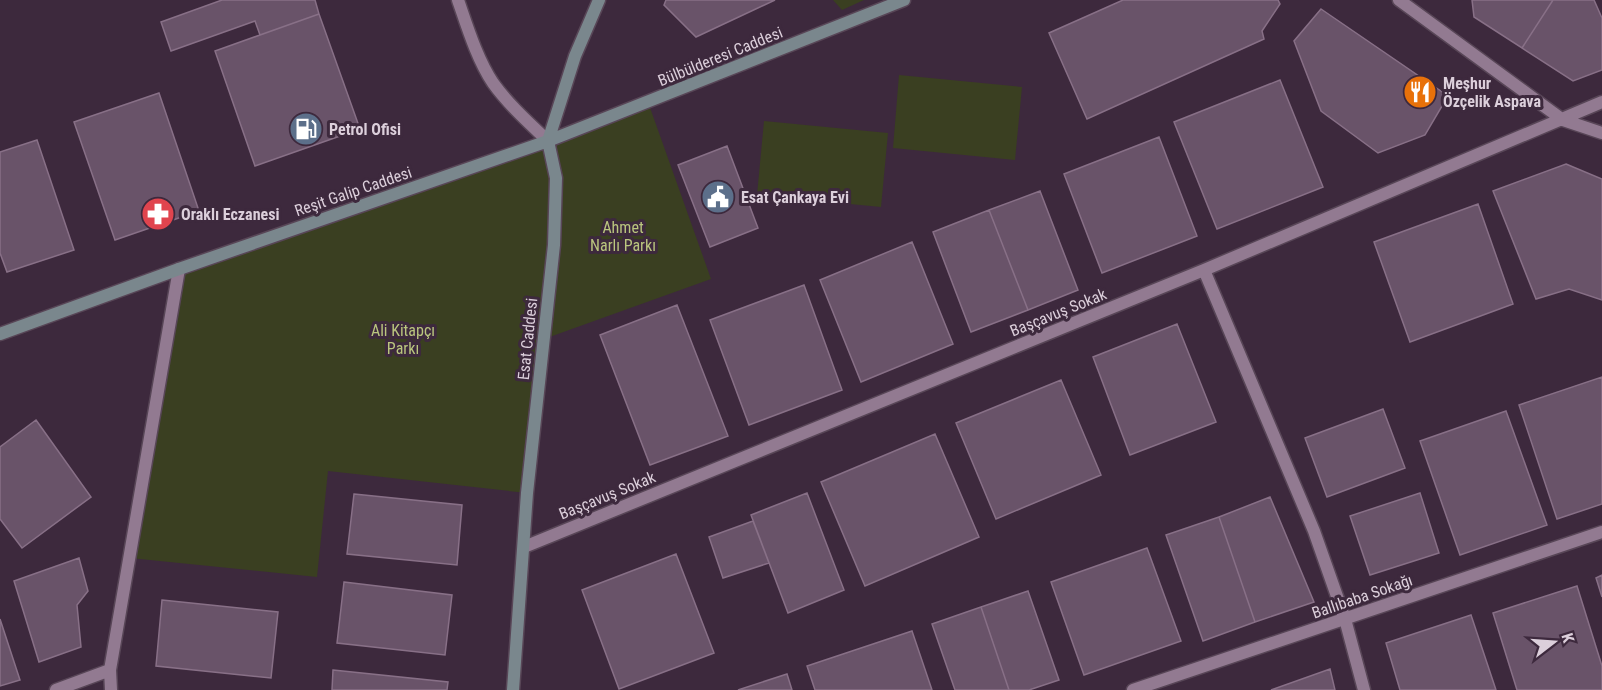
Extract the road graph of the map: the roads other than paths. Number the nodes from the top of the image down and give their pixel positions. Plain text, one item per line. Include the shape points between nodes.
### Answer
1 (458, 0) edge
2 (599, 0) edge
3 (904, 0) edge
4 (1399, 0) edge
5 (1602, 102) edge
6 (1563, 120) junction
7 (1602, 133) edge
8 (548, 141) junction
9 (179, 269) junction
10 (1204, 270) junction
11 (0, 334) edge
12 (1602, 532) edge
13 (524, 547) junction
14 (1345, 619) junction
15 (110, 670) junction
16 (56, 690) edge
17 (111, 690) edge
18 (513, 690) edge
19 (1133, 690) edge
20 (1364, 690) edge

1 - 8 street via 492,82
2 - 8 main road, Esat Caddesi via 575,56
3 - 8 main road, Bülbülderesi Caddesi
4 - 6 street
5 - 6 street, Başçavuş Sokak
6 - 7 street
6 - 10 street, Başçavuş Sokak
8 - 9 main road, Reşit Galip Caddesi
8 - 13 main road, Esat Caddesi via 556,178 554,245
9 - 11 main road, Reşit Galip Caddesi
9 - 15 street
10 - 13 street, Başçavuş Sokak
10 - 14 street via 1314,531
12 - 14 street, Ballıbaba Sokağı
13 - 18 main road, Esat Caddesi
14 - 19 street, Ballıbaba Sokağı
14 - 20 street
15 - 16 street
15 - 17 street

